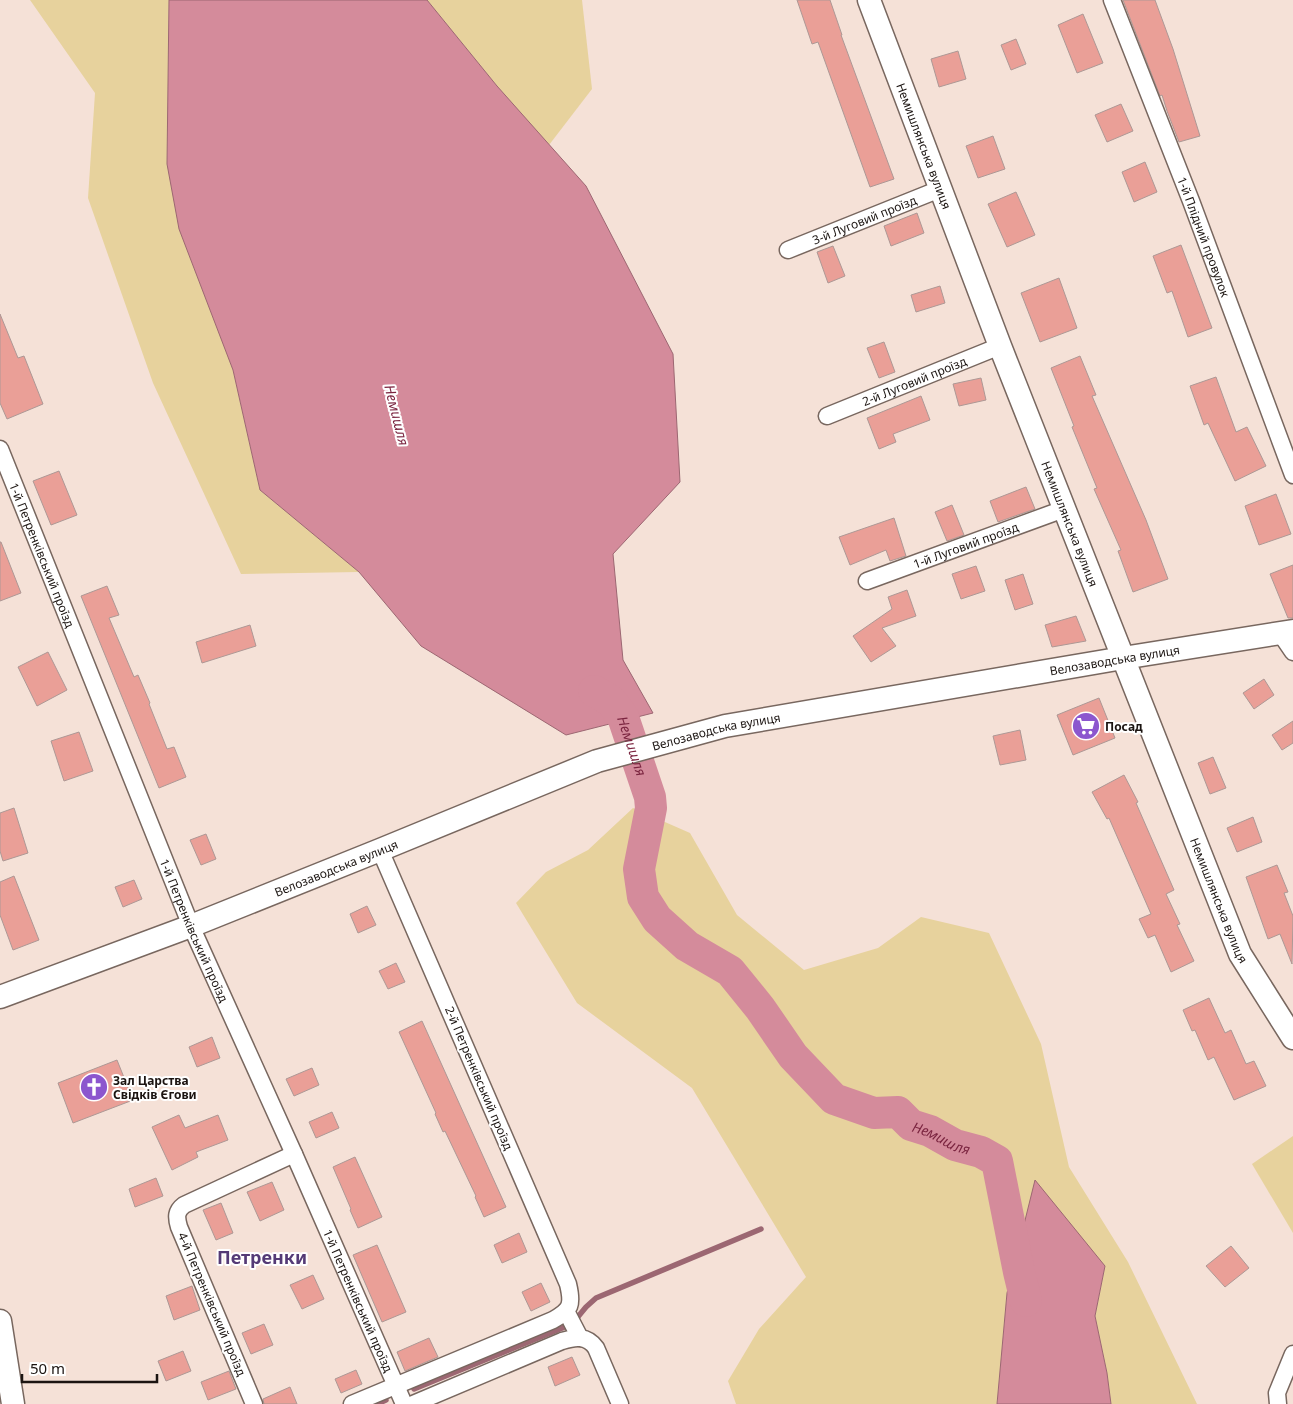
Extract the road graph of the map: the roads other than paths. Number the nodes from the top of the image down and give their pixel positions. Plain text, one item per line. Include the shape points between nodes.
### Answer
1 (869, 0) edge
2 (1112, 0) edge
3 (940, 189) junction
4 (788, 250) dead end
5 (1000, 346) junction
6 (827, 416) dead end
7 (0, 449) edge
8 (1293, 474) edge
9 (1064, 509) junction
10 (868, 581) dead end
11 (1287, 632) edge
12 (1293, 652) edge
13 (1123, 658) junction
14 (380, 850) junction
15 (191, 926) junction
16 (0, 997) edge
17 (1293, 1038) edge
18 (294, 1154) junction
19 (0, 1321) edge
20 (575, 1324) junction
21 (1293, 1354) edge
22 (396, 1386) junction
23 (13, 1404) edge
24 (254, 1404) edge
25 (352, 1404) edge
26 (404, 1404) edge
27 (413, 1404) edge
28 (620, 1404) edge
29 (1278, 1404) edge

1 - 3 street, Немишлянська вулиця
2 - 8 street, 1-й Плідний провулок
3 - 4 street, 3-й Луговий проїзд
3 - 5 street, Немишлянська вулиця
5 - 6 street, 2-й Луговий проїзд
5 - 9 street, Немишлянська вулиця
7 - 15 street, 1-й Петренківський проїзд
9 - 10 street, 1-й Луговий проїзд
9 - 13 street, Немишлянська вулиця
11 - 12 street
11 - 13 street, Велозаводська вулиця
13 - 14 street, Велозаводська вулиця via 735,724 685,736 597,761
13 - 17 street, Немишлянська вулиця via 1240,954
14 - 15 street, Велозаводська вулиця
14 - 20 street, 2-й Петренківський проїзд via 568,1284
15 - 16 street, Велозаводська вулиця
15 - 18 street, 1-й Петренківський проїзд
18 - 22 street, 1-й Петренківський проїзд
18 - 24 street, 4-й Петренківський проїзд via 184,1205 177,1214 179,1227
19 - 23 street
20 - 22 street via 552,1320
20 - 27 street via 562,1342
20 - 28 street via 596,1348
21 - 29 street via 1277,1393
22 - 25 street
22 - 26 street, 1-й Петренківський проїзд

